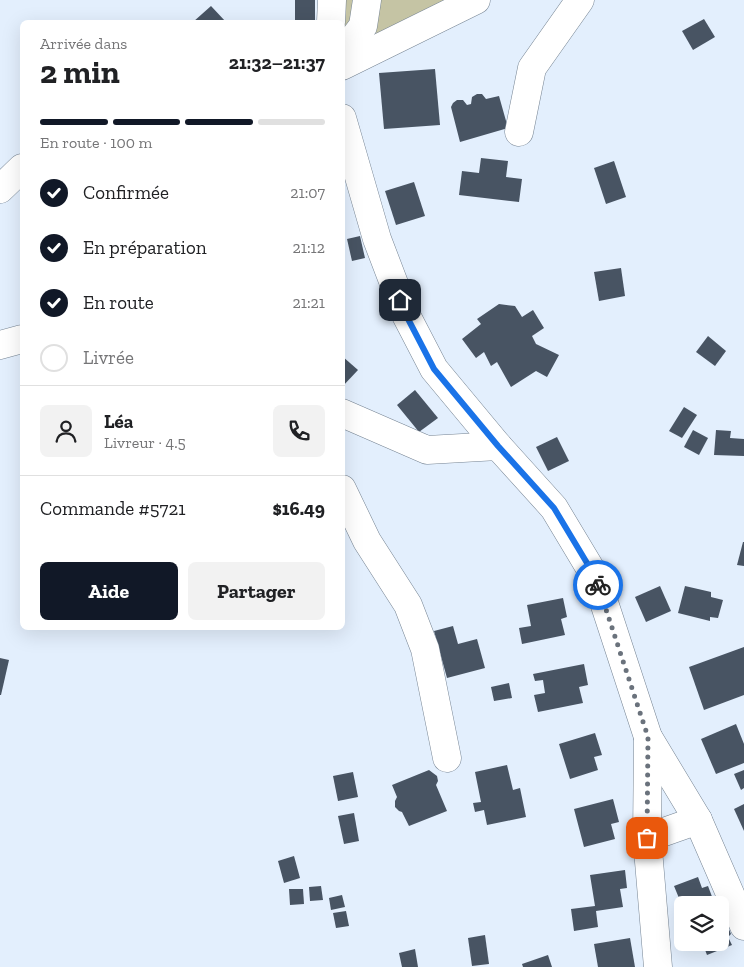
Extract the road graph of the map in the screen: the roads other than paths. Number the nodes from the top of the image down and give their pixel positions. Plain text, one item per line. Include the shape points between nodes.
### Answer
1 (332, 0) edge
2 (367, 0) edge
3 (476, 0) edge
4 (580, 0) edge
5 (331, 20) edge
6 (345, 50) edge
7 (345, 65) edge
8 (345, 128) edge
9 (519, 132) dead end
10 (20, 170) edge
11 (0, 189) edge
12 (20, 340) edge
13 (0, 345) edge
14 (345, 414) edge
15 (498, 446) junction
16 (345, 495) edge
17 (648, 737) junction
18 (447, 758) dead end
19 (698, 820) junction
20 (647, 838) junction
21 (744, 926) edge
22 (658, 967) edge

1 - 5 street
2 - 6 street via 362,26
3 - 7 street
4 - 9 street via 532,68
8 - 15 street via 377,239 406,315 434,369
10 - 11 street
12 - 13 street
14 - 15 street via 427,450
15 - 17 street via 554,508 596,578
16 - 18 street via 415,623 425,649
17 - 19 street
17 - 20 street
19 - 20 street
19 - 21 street
20 - 22 street

